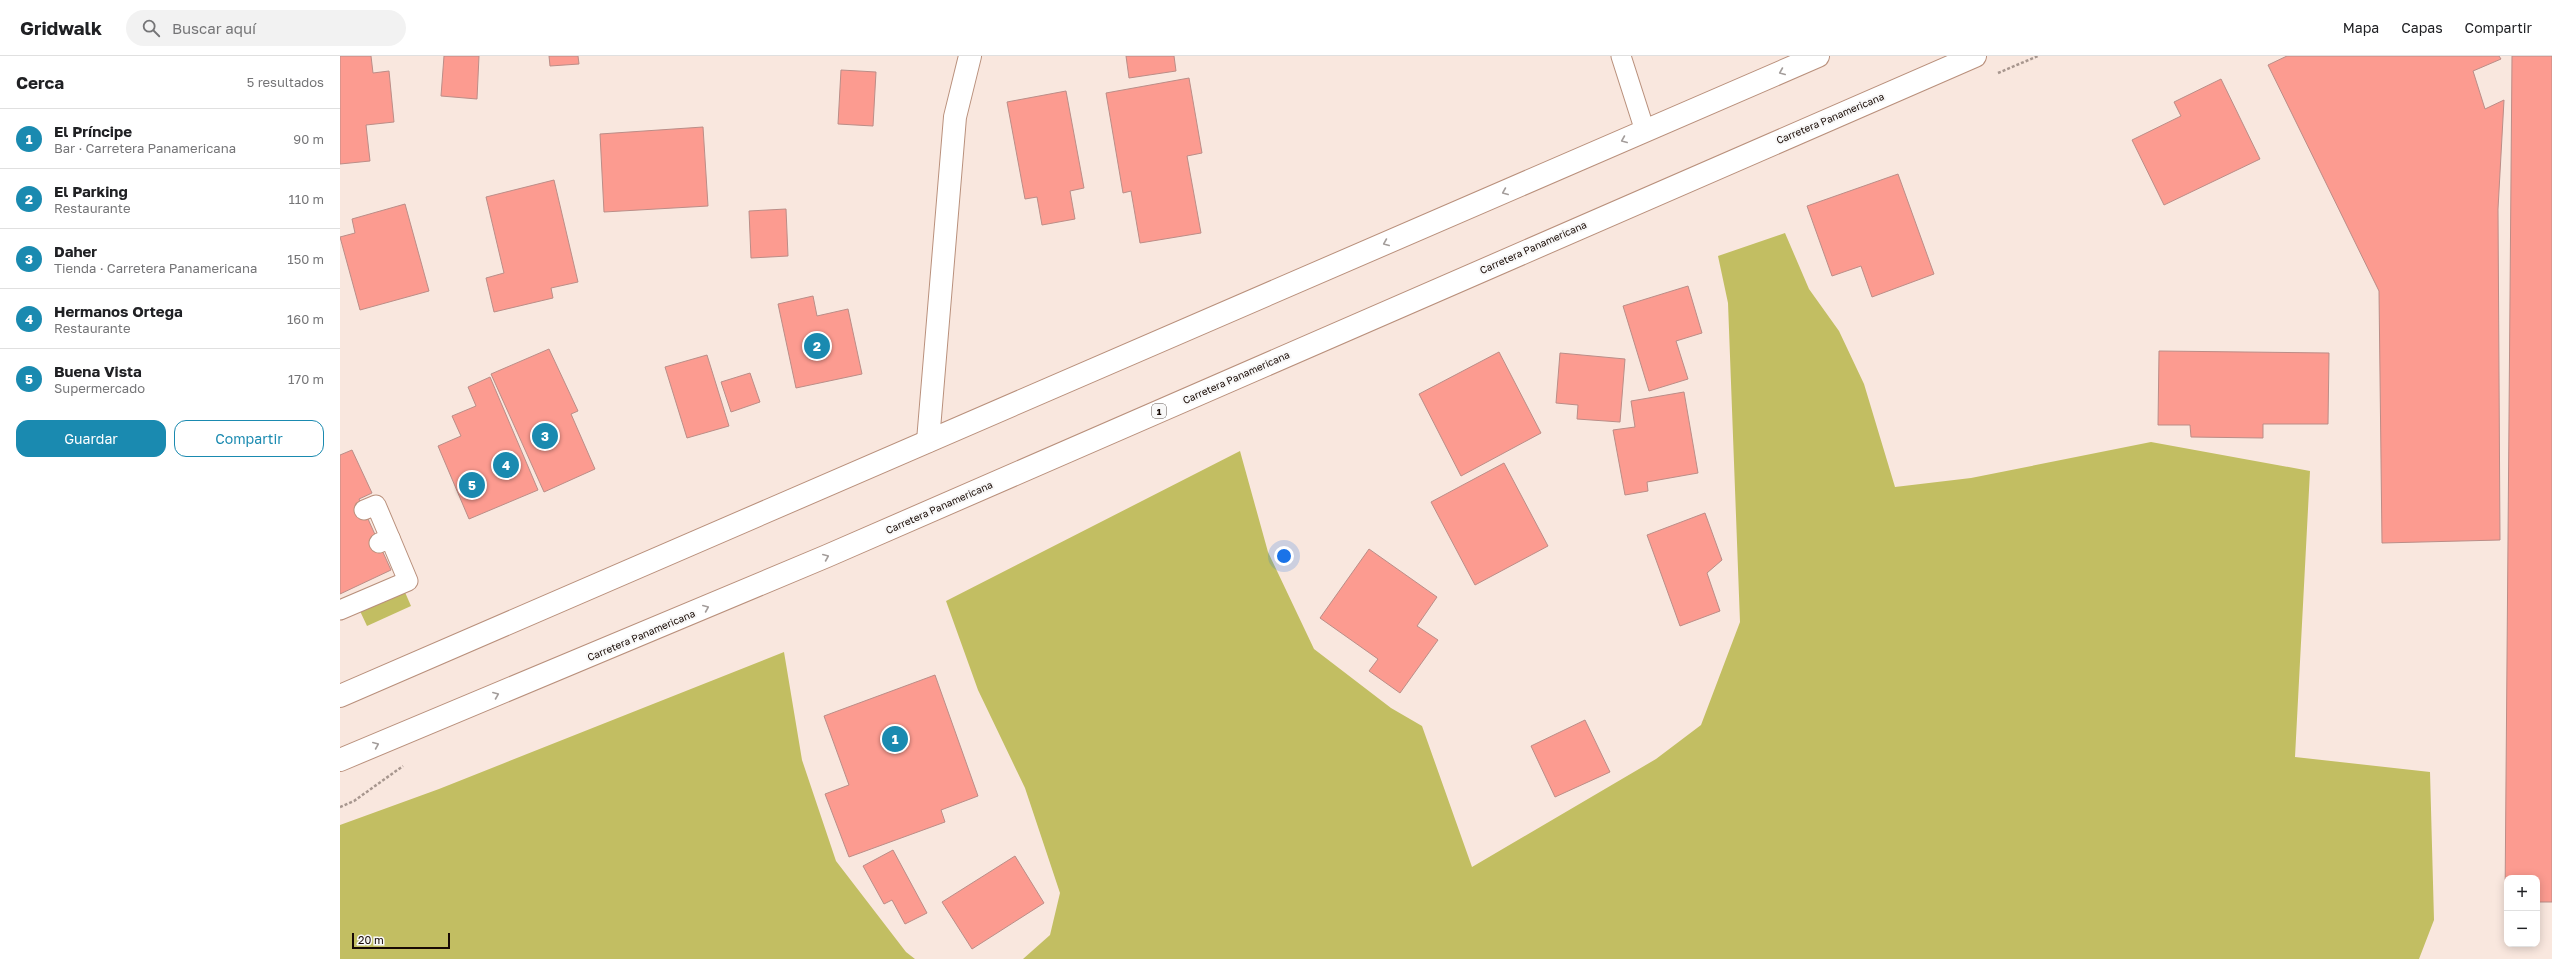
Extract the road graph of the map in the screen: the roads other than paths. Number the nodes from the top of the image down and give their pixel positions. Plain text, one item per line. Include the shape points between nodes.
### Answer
1 (970, 56) edge
2 (1621, 56) edge
3 (1818, 56) edge
4 (1975, 56) edge
5 (1645, 131) junction
6 (928, 441) junction
7 (364, 510) dead end
8 (340, 610) edge
9 (340, 696) edge
10 (340, 760) edge

1 - 6 main road via 955,118
2 - 5 lane
3 -> 5 main road
10 -> 4 main road, Carretera Panamericana / 1 via 827,556
5 -> 6 main road
6 - 9 main road
7 - 8 lane via 376,505 384,540 408,581

